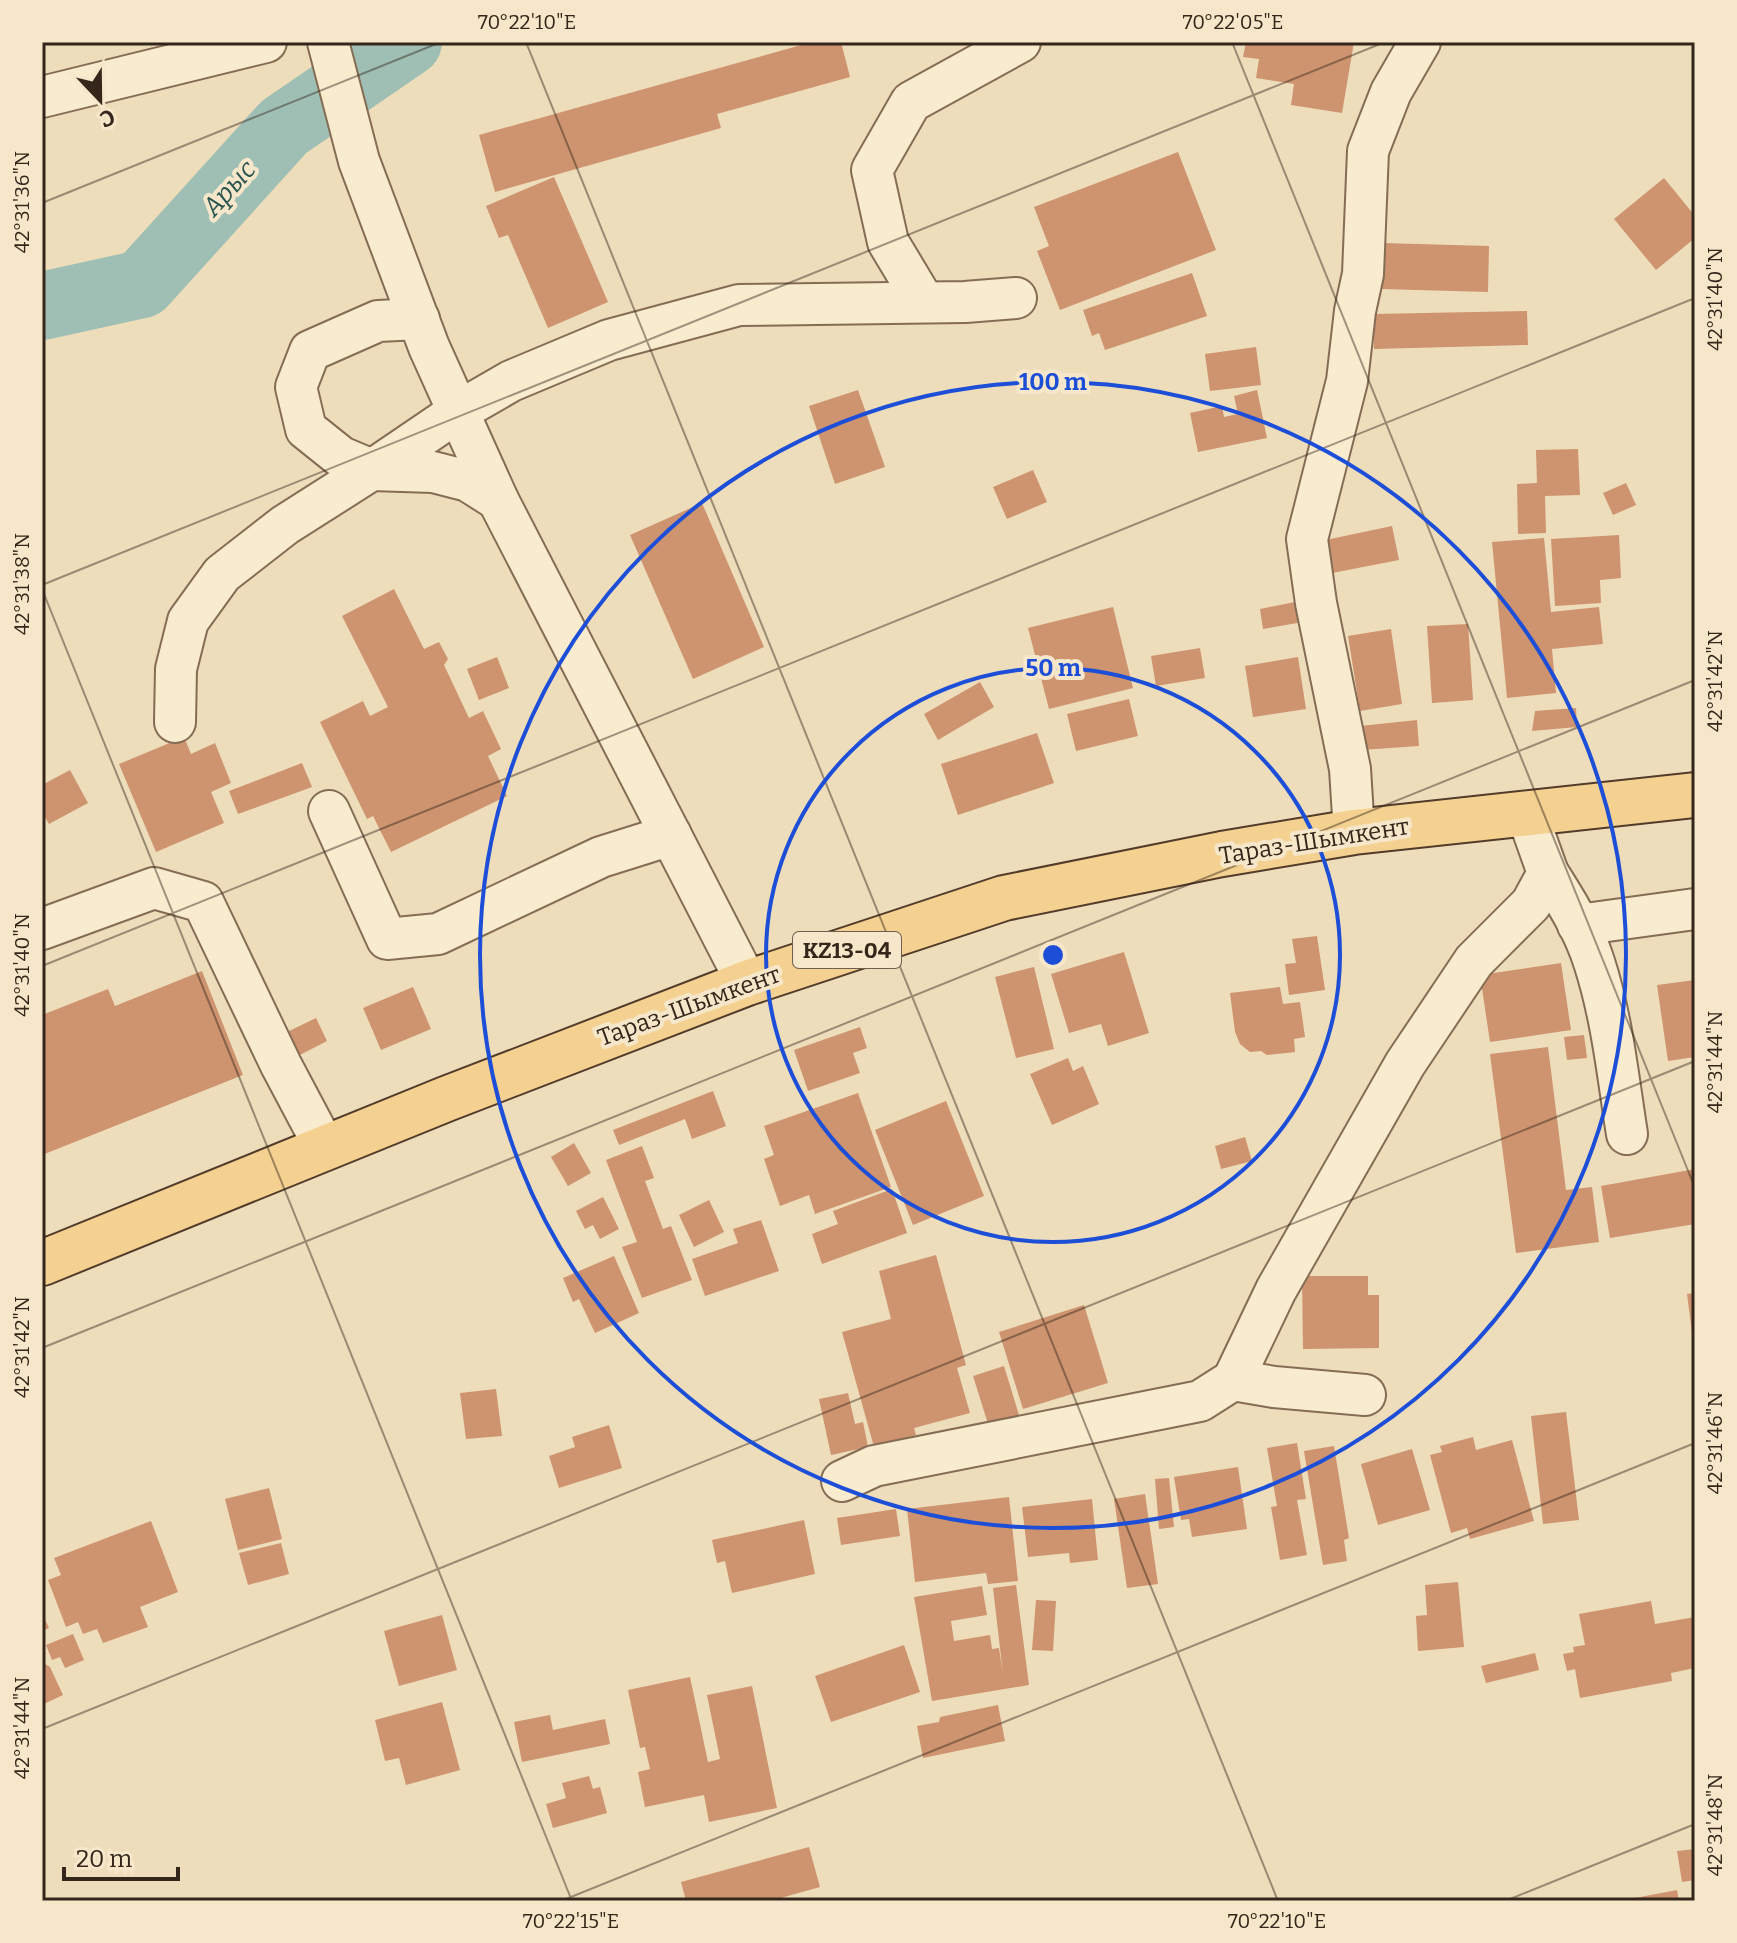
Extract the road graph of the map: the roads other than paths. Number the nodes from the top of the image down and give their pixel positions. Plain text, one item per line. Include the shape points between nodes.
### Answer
1 (266, 42) edge
2 (1020, 42) edge
3 (1420, 42) edge
4 (329, 45) edge
5 (42, 97) edge
6 (1016, 298) dead end
7 (924, 302) junction
8 (419, 319) junction
9 (459, 411) junction
10 (372, 470) junction
11 (498, 500) junction
12 (175, 722) dead end
13 (1695, 795) edge
14 (329, 811) dead end
15 (1527, 814) junction
16 (1354, 832) junction
17 (671, 835) junction
18 (1548, 873) junction
19 (1695, 909) edge
20 (1578, 925) junction
21 (42, 929) edge
22 (747, 983) junction
23 (1627, 1134) dead end
24 (325, 1148) junction
25 (42, 1263) edge
26 (1233, 1380) junction
27 (1365, 1395) dead end
28 (842, 1481) dead end

1 - 5 street
2 - 7 street via 911,102 872,170 888,242
3 - 16 street via 1391,92 1368,151 1363,274 1347,381 1307,539 1350,769
4 - 8 street via 359,161
6 - 7 street
7 - 9 street via 739,305 609,340 511,381
8 - 9 street
8 - 10 street via 378,321 310,351 296,387 306,429 341,457
9 - 10 street
9 - 11 street
10 - 11 street via 433,472 468,481
10 - 12 street via 285,525 222,574 188,621 176,669
11 - 17 street
13 - 15 main road, Тараз-Шымкент / KZ13-04
14 - 17 street via 387,939 438,934 601,857
15 - 16 main road, Тараз-Шымкент / KZ13-04
15 - 18 street
16 - 22 main road, Тараз-Шымкент / KZ13-04 via 1004,898
17 - 22 street
18 - 20 street
18 - 26 street via 1531,904 1474,961 1405,1064 1276,1290
19 - 20 street
20 - 23 street via 1608,1013
21 - 24 street via 154,888 203,902
22 - 24 main road, Тараз-Шымкент / KZ13-04
24 - 25 main road, Тараз-Шымкент / KZ13-04
26 - 27 street
26 - 28 street via 1200,1401 874,1466

